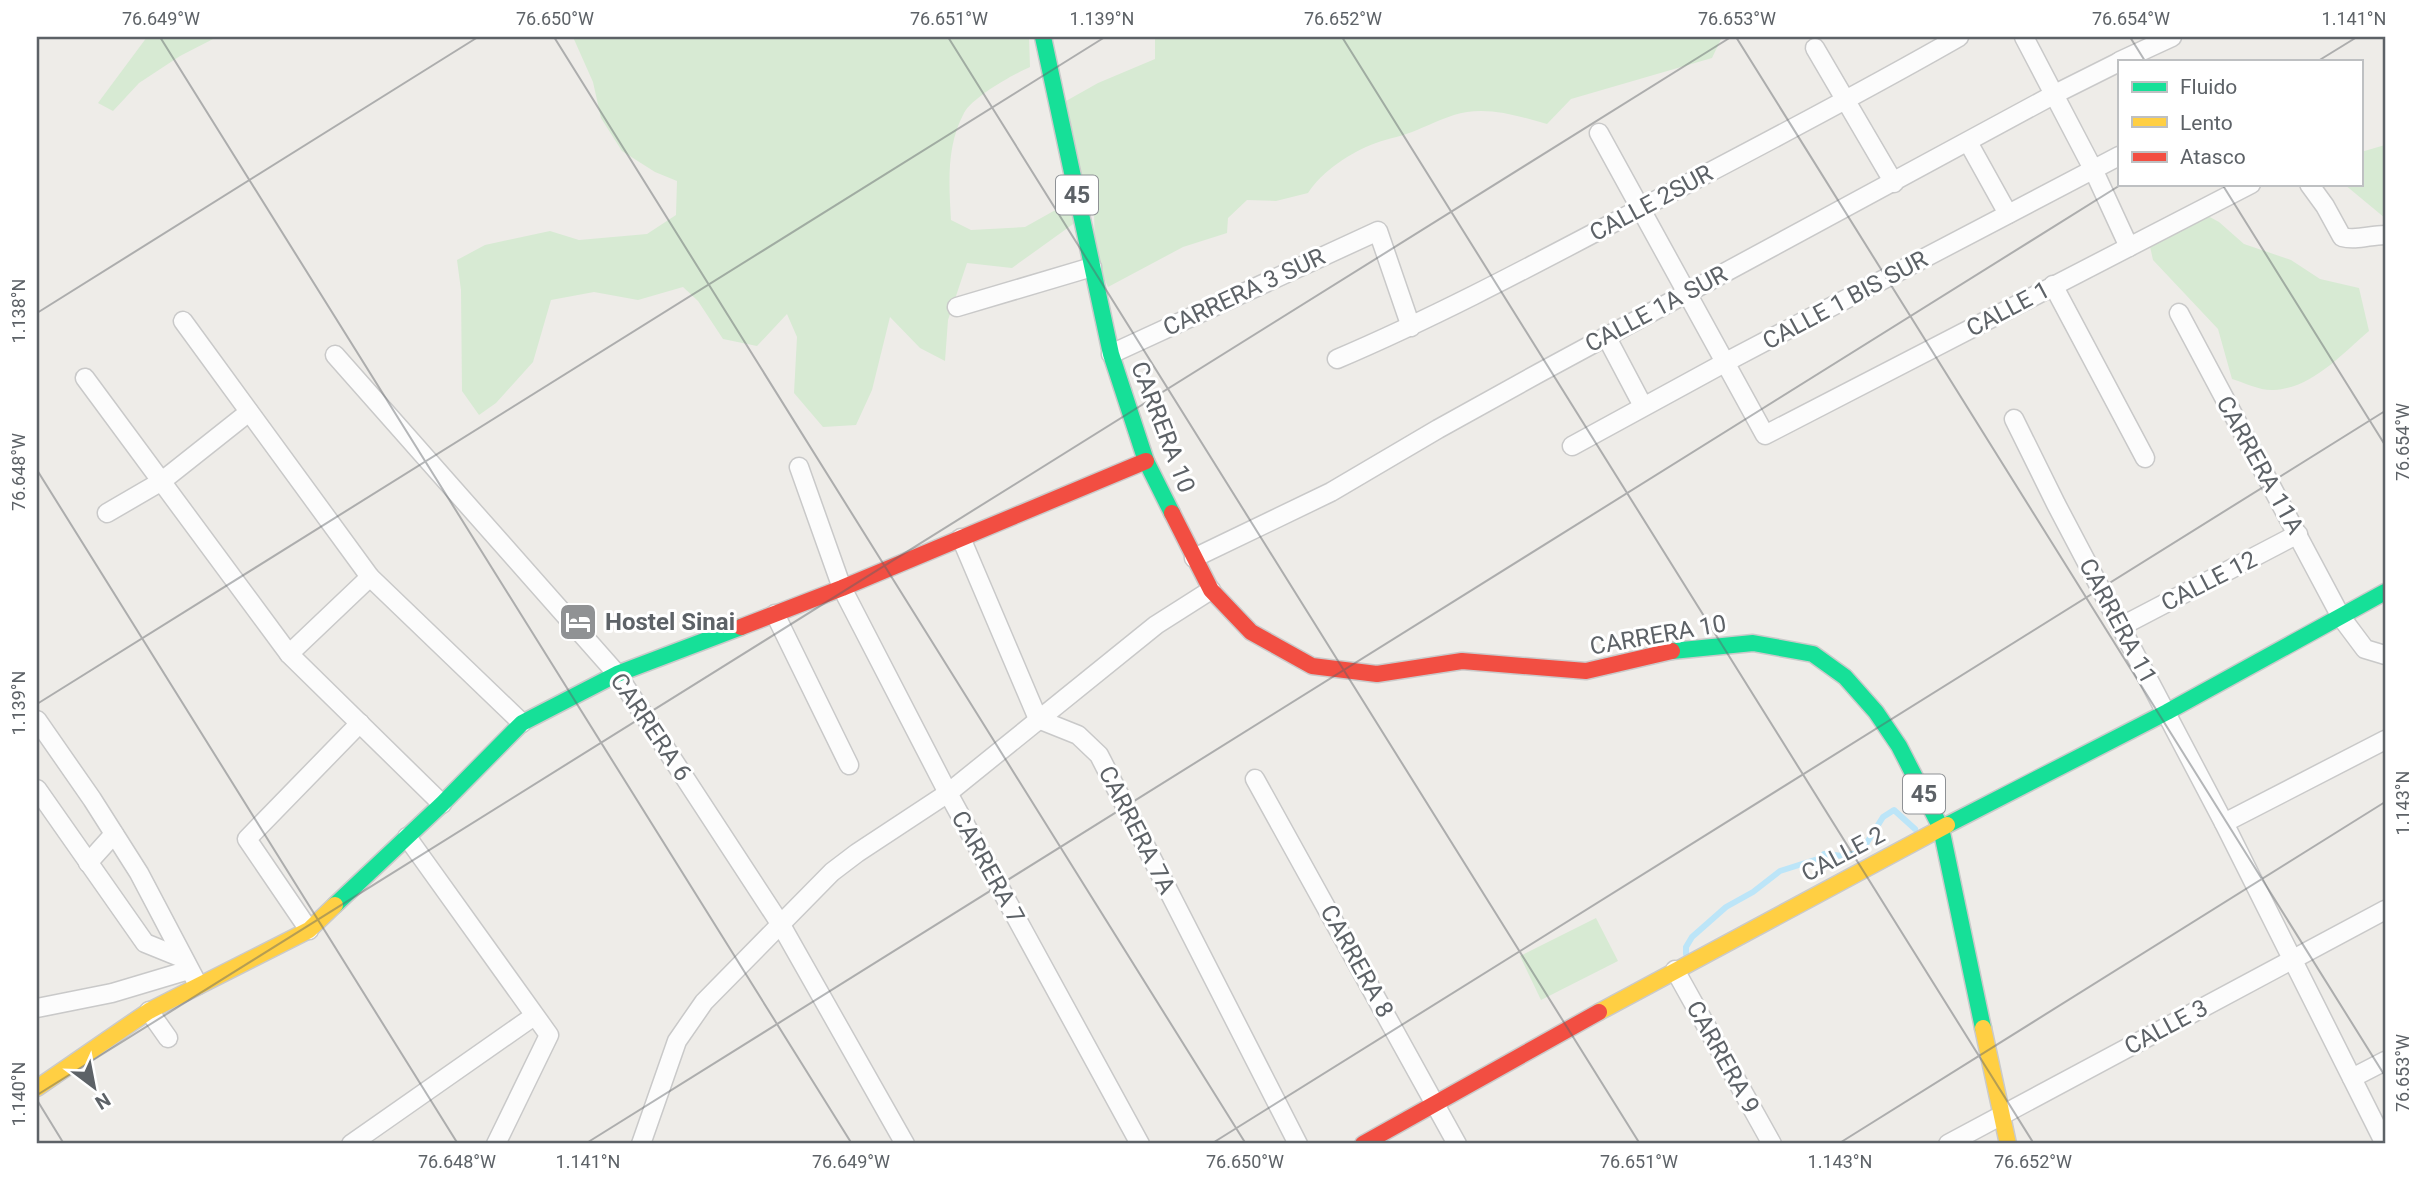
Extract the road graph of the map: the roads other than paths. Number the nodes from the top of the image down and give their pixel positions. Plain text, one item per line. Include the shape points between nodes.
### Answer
1 (1043, 37) edge
2 (1959, 37) edge
3 (2024, 37) edge
4 (2172, 37) edge
5 (1815, 48) dead end
6 (2145, 56) edge
7 (2118, 63) edge
8 (2055, 94) junction
9 (1848, 101) junction
10 (1599, 132) dead end
11 (1968, 142) junction
12 (2118, 156) edge
13 (2093, 169) junction
14 (1894, 183) junction
15 (2247, 186) edge
16 (2310, 186) edge
17 (1640, 209) junction
18 (2008, 214) junction
19 (2385, 235) edge
20 (2129, 247) junction
21 (1092, 267) junction
22 (2053, 285) junction
23 (1686, 293) junction
24 (957, 307) dead end
25 (2179, 313) dead end
26 (183, 321) dead end
27 (1411, 327) junction
28 (1606, 336) junction
29 (1111, 354) junction
30 (335, 355) dead end
31 (1337, 359) dead end
32 (1726, 362) junction
33 (85, 378) dead end
34 (1643, 406) junction
35 (249, 412) junction
36 (2014, 419) dead end
37 (1572, 446) dead end
38 (2145, 458) dead end
39 (1146, 461) junction
40 (799, 467) dead end
41 (162, 481) junction
42 (107, 513) dead end
43 (2298, 534) junction
44 (961, 538) junction
45 (1194, 558) junction
46 (370, 577) junction
47 (842, 588) junction
48 (1211, 590) junction
49 (2385, 592) edge
50 (775, 614) junction
51 (2341, 617) junction
52 (2120, 627) junction
53 (289, 654) junction
54 (2385, 656) edge
55 (617, 674) junction
56 (2167, 712) junction
57 (1038, 719) junction
58 (37, 720) edge
59 (360, 723) junction
60 (522, 723) junction
61 (2385, 740) edge
62 (849, 765) dead end
63 (1255, 779) dead end
64 (37, 789) edge
65 (948, 793) junction
66 (442, 804) junction
67 (2224, 823) junction
68 (1941, 828) junction
69 (114, 834) junction
70 (407, 837) junction
71 (88, 863) junction
72 (2385, 910) edge
73 (782, 925) junction
74 (309, 930) junction
75 (2293, 958) junction
76 (1675, 970) junction
77 (190, 971) junction
78 (37, 1008) edge
79 (149, 1011) junction
80 (534, 1016) junction
81 (168, 1038) dead end
82 (2385, 1061) edge
83 (2352, 1078) junction
84 (37, 1087) edge
85 (1436, 1104) junction
86 (2001, 1116) junction
87 (351, 1144) edge
88 (496, 1144) edge
89 (641, 1144) edge
90 (905, 1144) edge
91 (1140, 1144) edge
92 (1298, 1144) edge
93 (1363, 1144) edge
94 (1457, 1144) edge
95 (1772, 1144) edge
96 (1948, 1144) edge
97 (2008, 1144) edge
98 (2385, 1144) edge

1 - 21 street, 45
2 - 9 street, CALLE 2SUR
3 - 8 street
4 - 6 street, CALLE 1A SUR
5 - 9 street
7 - 8 street, CALLE 1A SUR
8 - 11 street, CALLE 1A SUR
8 - 13 street
9 - 14 street
9 - 17 street, CALLE 2SUR
10 - 17 street
11 - 14 street, CALLE 1A SUR
11 - 18 street
12 - 13 street, CALLE 1 BIS SUR
13 - 18 street, CALLE 1 BIS SUR
13 - 20 street
14 - 23 street, CALLE 1A SUR
15 - 20 street, CALLE 1
16 - 19 street via 2342,237 2353,240
17 - 23 street
17 - 27 street, CALLE 2SUR
18 - 32 street, CALLE 1 BIS SUR
20 - 22 street, CALLE 1
21 - 24 street
21 - 29 street, 45
22 - 32 street, CALLE 1 via 1765,435
22 - 38 street
23 - 28 street, CALLE 1A SUR
23 - 32 street
25 - 43 street, CARRERA 11A
26 - 35 street
27 - 29 street, CARRERA 3 SUR via 1378,231
27 - 31 street, CALLE 2SUR
28 - 34 street
28 - 45 street, CALLE 1A SUR via 1331,492
29 - 39 street, CARRERA 10 / 45
30 - 55 street, CARRERA 6
32 - 34 street, CALLE 1 BIS SUR
33 - 41 street
34 - 37 street, CALLE 1 BIS SUR
35 - 41 street
35 - 46 street
36 - 52 street, CARRERA 11
39 - 44 street
39 - 45 street, CARRERA 10 / 45
40 - 47 street, CARRERA 7
41 - 42 street
41 - 53 street
43 - 51 street, CARRERA 11A
43 - 52 street, CALLE 12
44 - 47 street
44 - 57 street
45 - 48 street, CARRERA 10 / 45
46 - 53 street
46 - 60 street
47 - 50 street
47 - 65 street, CARRERA 7
48 - 57 street via 1156,625
48 - 68 street, CARRERA 10 / 45 via 1251,632 1312,666 1377,674 1462,661 1586,671 1685,648 1753,643 1813,654 1845,677 1876,712
49 - 51 street, CALLE 2
50 - 55 street
50 - 62 street
51 - 54 street, CARRERA 11A via 2365,649
51 - 56 street, CALLE 2
52 - 56 street, CARRERA 11
53 - 59 street
55 - 60 street
55 - 73 street, CARRERA 6
56 - 67 street, CARRERA 11
56 - 68 street, CALLE 2
57 - 65 street
57 - 92 street, CARRERA 7A via 1078,735 1099,755
58 - 69 street
59 - 66 street
59 - 74 street via 247,839
60 - 66 street
61 - 67 street
63 - 85 street, CARRERA 8
64 - 71 street
65 - 73 street via 832,872
65 - 91 street, CARRERA 7
66 - 70 street
67 - 75 street, CARRERA 11
68 - 76 street, CALLE 2
68 - 86 street, CARRERA 10 / 45
69 - 71 street
69 - 77 street
70 - 74 street
70 - 80 street
71 - 77 street via 145,943
72 - 75 street, CALLE 3
73 - 89 street via 704,1002 677,1041
73 - 90 street, CARRERA 6
74 - 77 street
75 - 83 street, CARRERA 11
75 - 86 street, CALLE 3
76 - 85 street, CALLE 2
76 - 95 street, CARRERA 9
77 - 78 street
77 - 79 street
79 - 81 street
79 - 84 street
80 - 87 street
80 - 88 street via 549,1035
82 - 83 street
83 - 98 street, CARRERA 11
85 - 93 street, CALLE 2
85 - 94 street, CARRERA 8
86 - 96 street, CALLE 3
86 - 97 street, CARRERA 10 / 45

